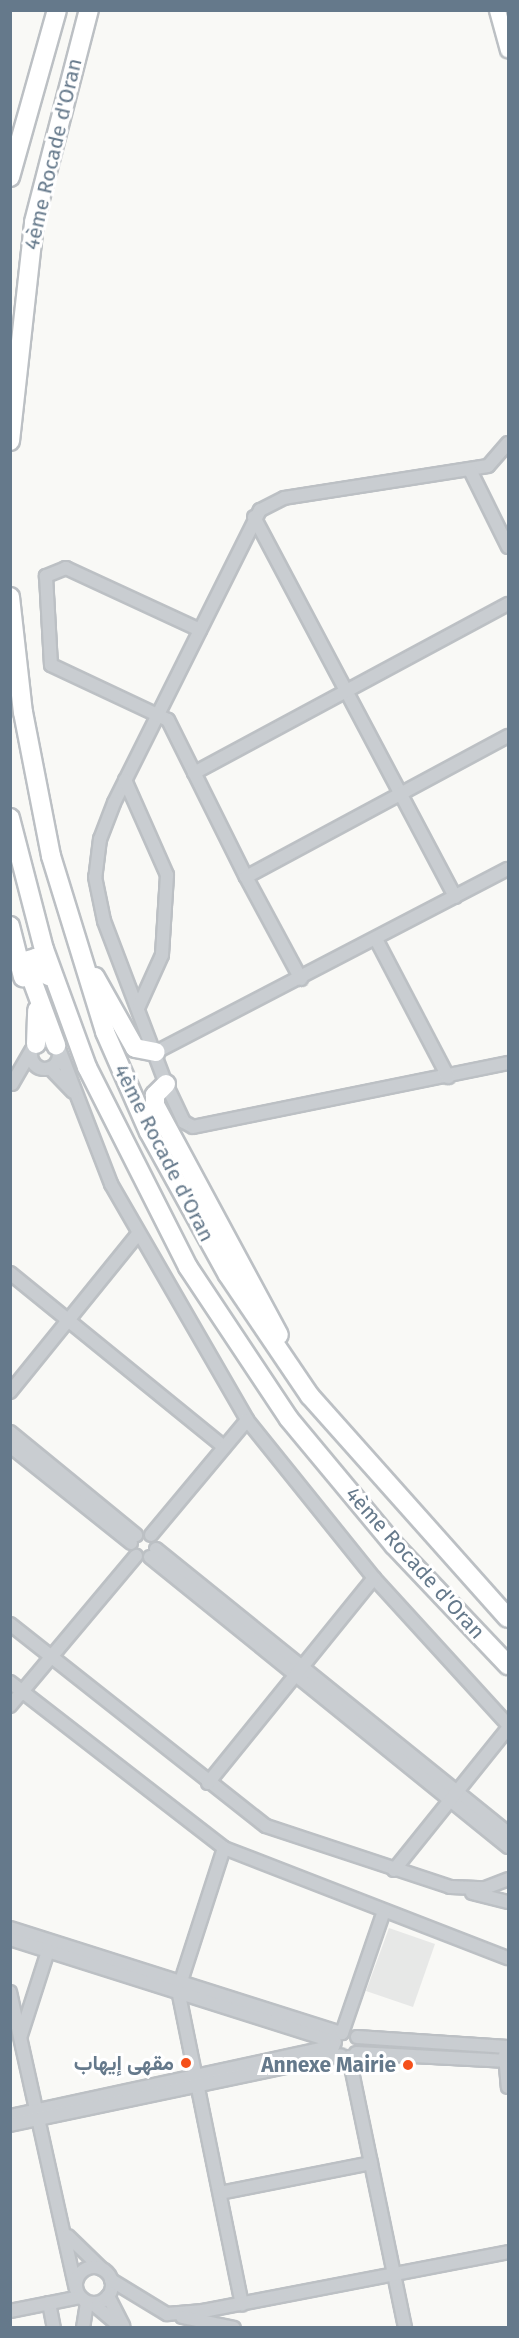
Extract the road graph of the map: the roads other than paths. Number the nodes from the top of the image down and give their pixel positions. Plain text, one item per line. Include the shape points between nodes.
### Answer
1 (57, 10) edge
2 (89, 10) edge
3 (497, 10) edge
4 (507, 41) edge
5 (10, 177) edge
6 (10, 441) edge
7 (508, 443) edge
8 (470, 470) junction
9 (254, 517) junction
10 (508, 547) edge
11 (10, 597) edge
12 (508, 604) edge
13 (200, 630) junction
14 (346, 692) junction
15 (159, 714) junction
16 (508, 736) edge
17 (194, 773) junction
18 (125, 780) junction
19 (399, 793) junction
20 (10, 818) edge
21 (508, 869) edge
22 (246, 877) junction
23 (455, 897) junction
24 (10, 926) edge
25 (73, 936) junction
26 (375, 939) junction
27 (301, 979) junction
28 (62, 1002) junction
29 (139, 1006) junction
30 (34, 1047) junction
31 (58, 1047) junction
32 (156, 1052) junction
33 (508, 1063) edge
34 (47, 1069) junction
35 (448, 1077) junction
36 (166, 1084) junction
37 (11, 1085) edge
38 (73, 1092) junction
39 (137, 1235) junction
40 (10, 1273) edge
41 (69, 1320) junction
42 (10, 1392) edge
43 (310, 1396) junction
44 (247, 1420) junction
45 (10, 1432) edge
46 (10, 1446) edge
47 (224, 1447) junction
48 (151, 1535) junction
49 (134, 1539) junction
50 (153, 1553) junction
51 (136, 1556) junction
52 (374, 1578) junction
53 (508, 1618) edge
54 (10, 1624) edge
55 (52, 1657) junction
56 (508, 1665) edge
57 (298, 1671) junction
58 (10, 1682) edge
59 (23, 1692) junction
60 (10, 1706) edge
61 (508, 1726) edge
62 (208, 1782) junction
63 (453, 1795) junction
64 (508, 1833) edge
65 (508, 1847) edge
66 (224, 1848) junction
67 (394, 1870) junction
68 (508, 1879) edge
69 (450, 1887) junction
70 (508, 1902) edge
71 (384, 1911) junction
72 (10, 1928) edge
73 (10, 1939) edge
74 (48, 1951) junction
75 (508, 1958) edge
76 (179, 1986) junction
77 (10, 1992) edge
78 (20, 2036) junction
79 (507, 2047) edge
80 (343, 2048) junction
81 (507, 2061) edge
82 (198, 2081) junction
83 (508, 2087) edge
84 (38, 2115) junction
85 (10, 2116) edge
86 (10, 2125) edge
87 (371, 2163) junction
88 (220, 2193) junction
89 (63, 2227) junction
90 (508, 2252) edge
91 (394, 2274) junction
92 (108, 2284) junction
93 (84, 2298) junction
94 (49, 2303) junction
95 (242, 2305) junction
96 (10, 2311) edge
97 (167, 2314) junction
98 (54, 2328) edge
99 (82, 2328) edge
100 (123, 2328) edge
101 (234, 2328) edge
102 (405, 2328) edge

1 - 5 highway, 4ème Rocade d'Oran
2 - 6 highway, 4ème Rocade d'Oran via 34,222
3 - 4 main road
7 - 8 street via 494,462
8 - 9 street via 284,498
8 - 10 street
9 - 13 street
9 - 14 street
11 - 25 highway, 4ème Rocade d'Oran via 32,763
12 - 14 street
13 - 15 street
13 - 15 street via 66,568 46,576 51,665
14 - 17 street
14 - 19 street
15 - 17 street via 177,734
15 - 18 street
16 - 19 street
17 - 22 street
18 - 29 street via 100,839 95,877 104,921
18 - 29 street via 167,875 162,955
19 - 22 street
19 - 23 street
20 - 28 highway, 4ème Rocade d'Oran
21 - 23 street
22 - 27 street
23 - 26 street
24 - 30 highway via 15,955 38,1014
25 - 32 highway via 129,1039 139,1050
25 - 43 highway, 4ème Rocade d'Oran via 105,1032 177,1188 228,1275
26 - 27 street
26 - 35 street
27 - 32 street
28 - 31 highway via 40,962 28,958 26,972
28 - 56 highway, 4ème Rocade d'Oran via 106,1112 227,1329 322,1460
29 - 32 street
30 - 31 street via 44,1040
30 - 34 street via 34,1064
30 - 37 street
31 - 34 street via 57,1063
31 - 38 street
32 - 36 street
33 - 35 street
34 - 37 street via 24,1073
34 - 38 street
35 - 36 street via 202,1127 184,1122
36 - 43 highway via 155,1095 155,1105 173,1145
38 - 39 street
39 - 41 street
39 - 44 street
40 - 41 street
41 - 42 street
41 - 47 street
43 - 53 highway, 4ème Rocade d'Oran via 410,1515
44 - 47 street
44 - 52 street
45 - 49 street
46 - 49 street
47 - 48 street
48 - 49 street
48 - 50 street
49 - 51 street
50 - 51 street
50 - 57 street
51 - 55 street
52 - 57 street
52 - 61 street
54 - 55 street
55 - 59 street
55 - 62 street
57 - 62 street
57 - 63 street
58 - 59 street
59 - 60 street
59 - 66 street
61 - 63 street
62 - 67 street via 266,1826
63 - 64 street
63 - 65 street
63 - 67 street
66 - 71 street
66 - 76 street
67 - 69 street
68 - 69 street via 485,1888
69 - 70 street
71 - 75 street
71 - 80 street
72 - 76 street
73 - 74 street
74 - 76 street
74 - 78 street
76 - 80 street
76 - 82 street
77 - 78 street
78 - 84 street
79 - 80 street via 357,2037
79 - 81 street
80 - 81 street
80 - 82 street
80 - 87 street
81 - 83 street
82 - 84 street
82 - 88 street
84 - 85 street
84 - 86 street
84 - 89 street
87 - 88 street
87 - 91 street
88 - 95 street
89 - 92 street via 77,2250
89 - 93 street
90 - 91 street
91 - 95 street
91 - 102 street
92 - 93 street
92 - 93 street via 86,2269
92 - 97 street
92 - 100 street
93 - 94 street
93 - 99 street
93 - 100 street
94 - 96 street
94 - 98 street
95 - 97 street
97 - 101 street

